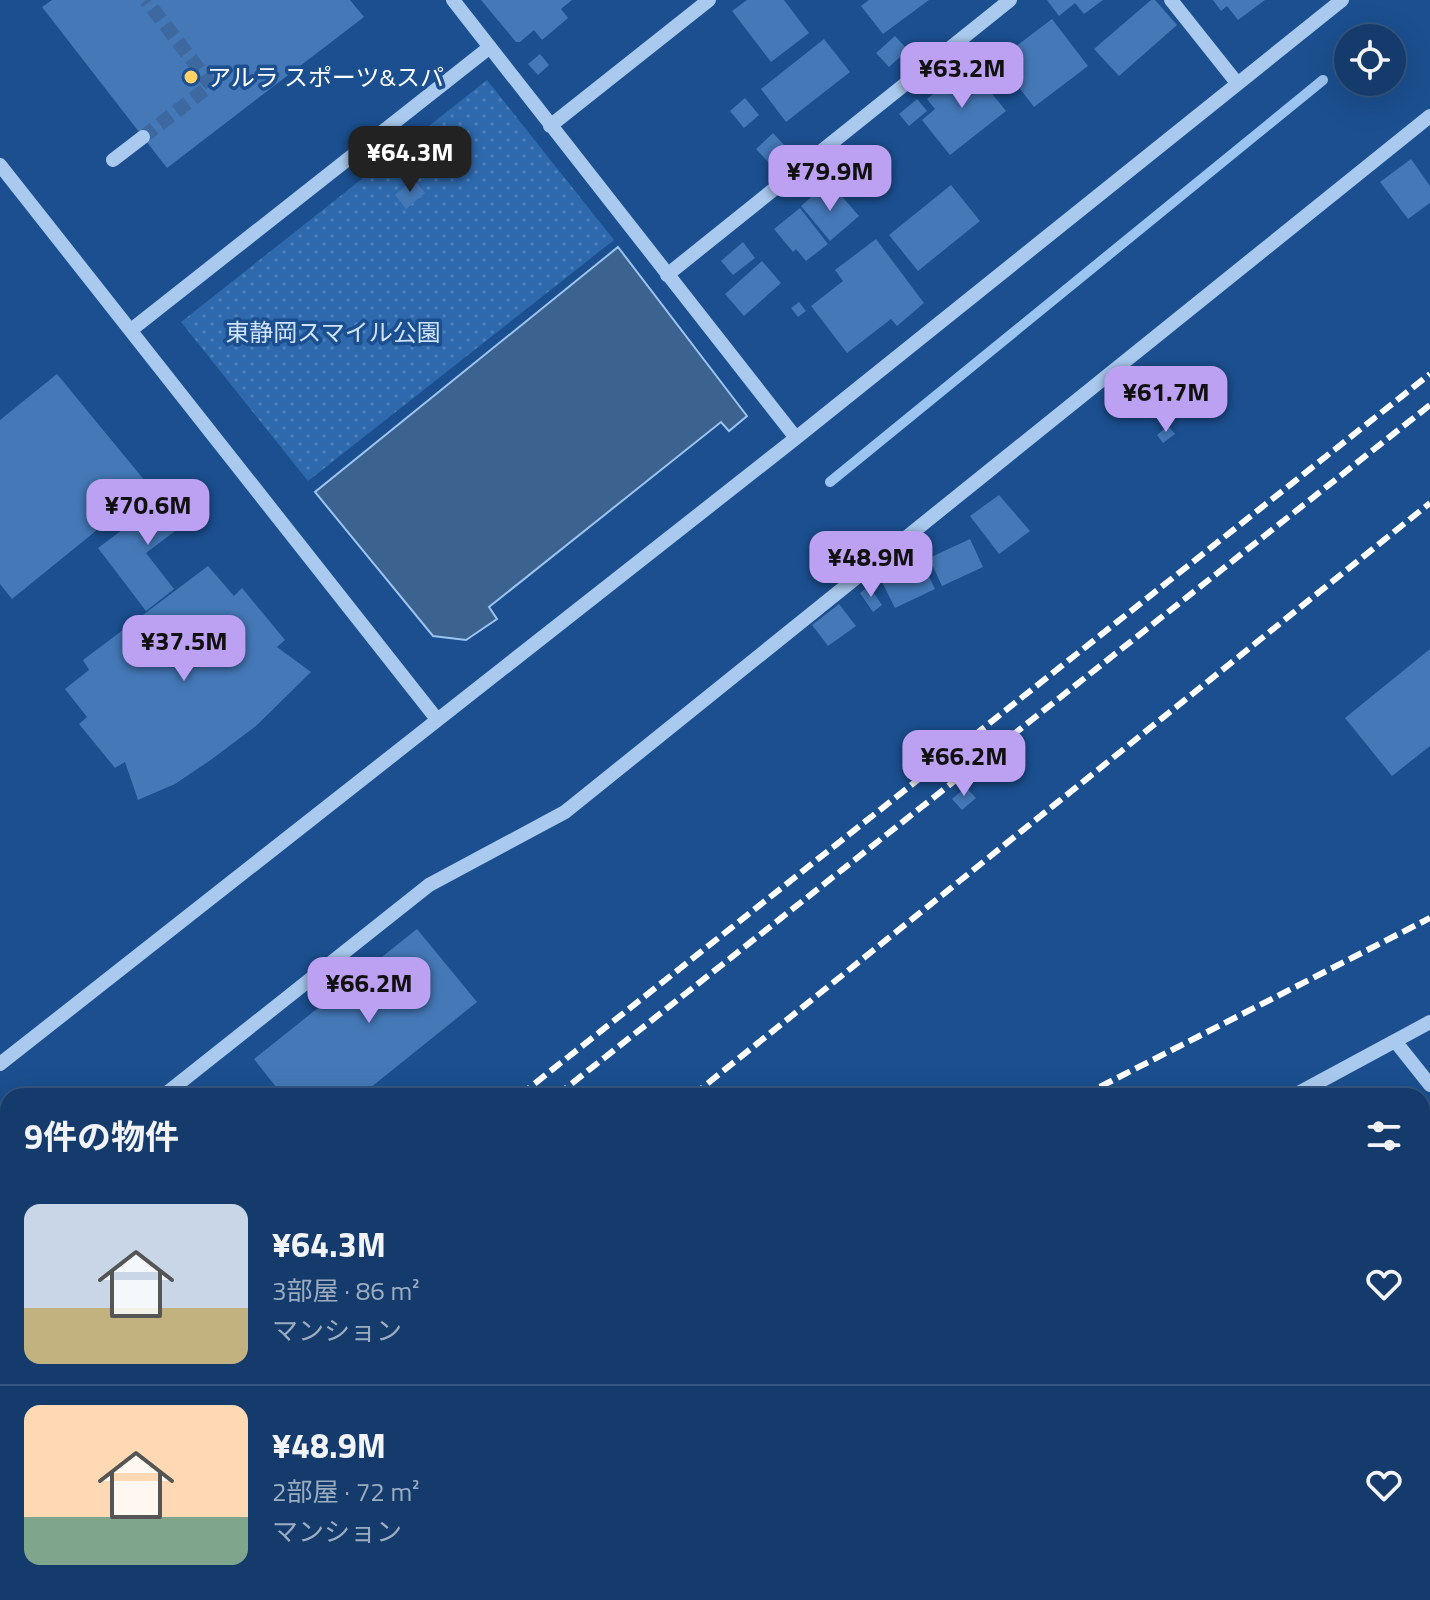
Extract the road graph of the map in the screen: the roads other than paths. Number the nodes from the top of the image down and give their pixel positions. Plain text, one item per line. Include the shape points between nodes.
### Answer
1 (453, 0) edge
2 (709, 0) edge
3 (1010, 0) edge
4 (1171, 0) edge
5 (1342, 0) edge
6 (490, 47) junction
7 (1237, 83) junction
8 (1430, 116) edge
9 (550, 126) junction
10 (143, 137) tunnel mouth
11 (113, 160) dead end
12 (0, 165) edge
13 (667, 275) junction
14 (131, 330) junction
15 (796, 438) junction
16 (436, 718) junction
17 (1430, 1022) edge
18 (1395, 1041) junction
19 (0, 1064) edge
20 (1430, 1085) edge
21 (173, 1088) edge
22 (1308, 1088) edge

1 - 6 street
2 - 9 street
3 - 13 street
4 - 7 street
5 - 7 street
6 - 9 street
6 - 14 street
7 - 15 street
8 - 21 street via 565,812 429,885
9 - 13 street
10 - 11 street
12 - 14 street
13 - 15 street
14 - 16 street
15 - 16 street
16 - 19 street
17 - 18 street
18 - 20 street
18 - 22 street

